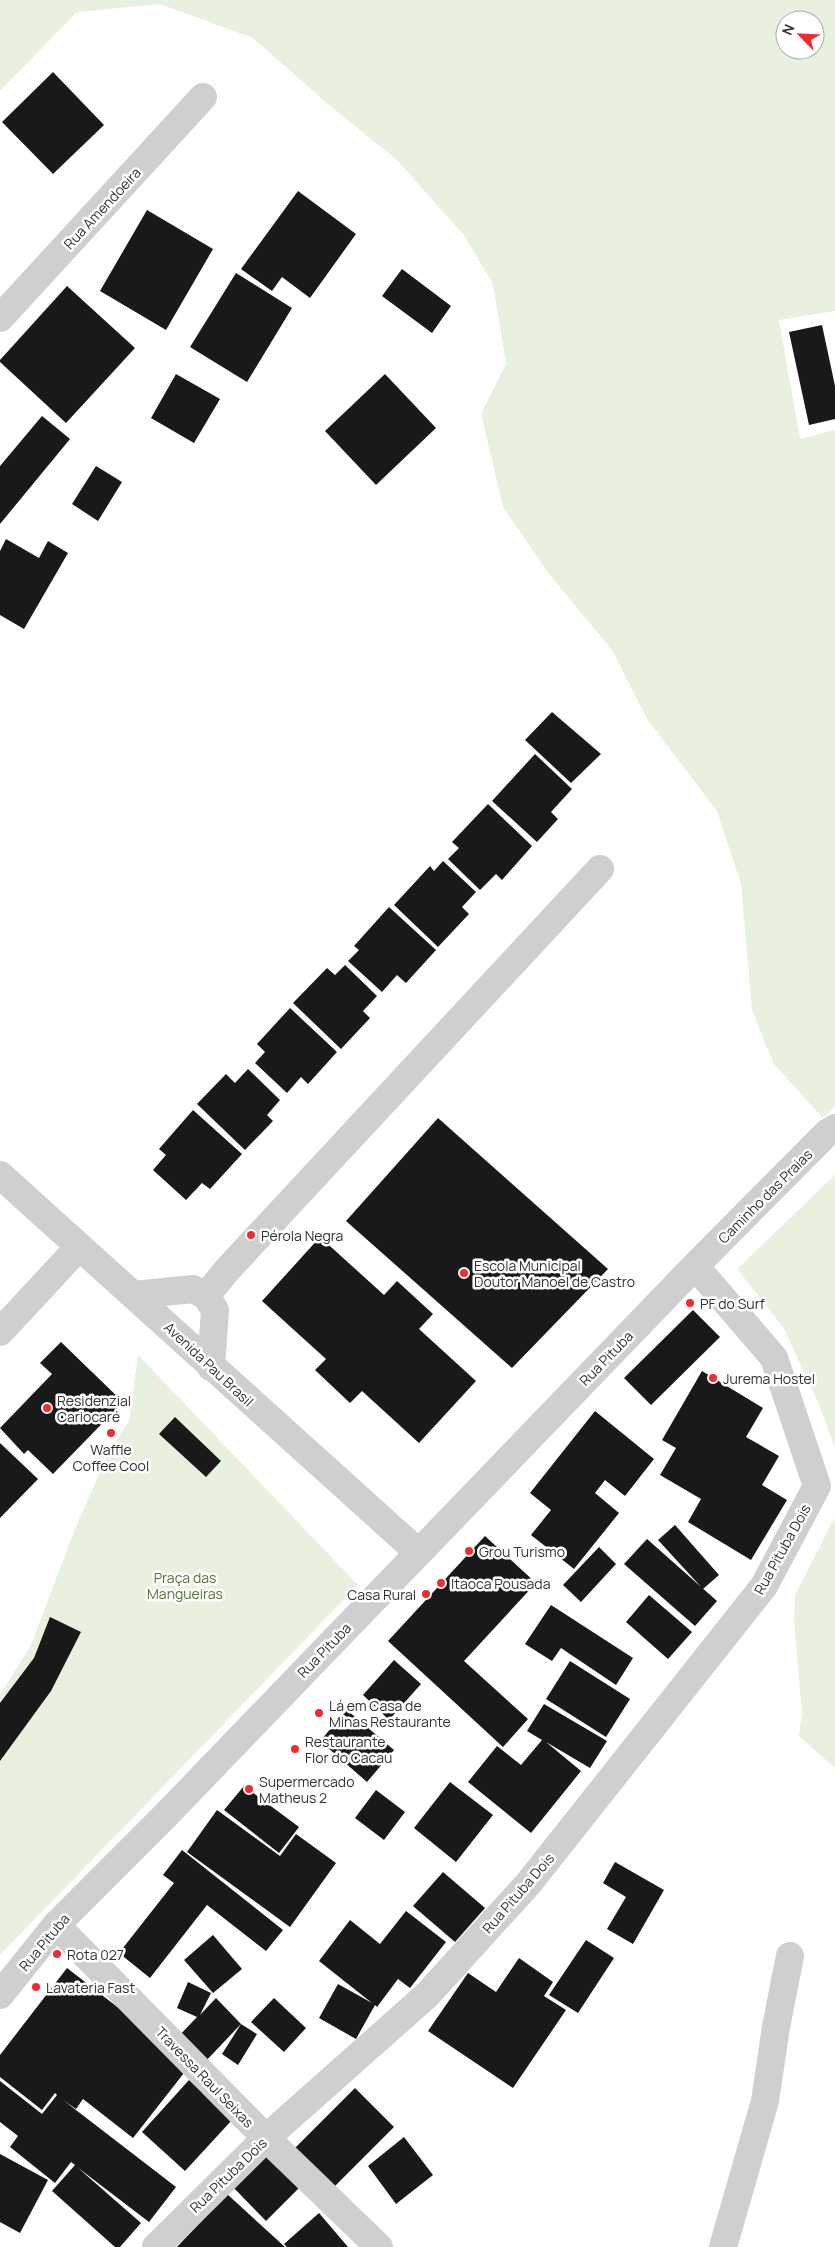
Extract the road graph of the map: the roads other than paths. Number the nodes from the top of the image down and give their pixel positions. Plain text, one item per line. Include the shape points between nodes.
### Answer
1 (203, 98) dead end
2 (0, 318) edge
3 (600, 869) dead end
4 (835, 1128) edge
5 (0, 1175) edge
6 (79, 1247) junction
7 (695, 1266) junction
8 (134, 1296) junction
9 (206, 1296) junction
10 (0, 1332) edge
11 (211, 1367) junction
12 (418, 1552) junction
13 (56, 1925) junction
14 (790, 1956) dead end
15 (0, 1995) edge
16 (266, 2138) junction
17 (156, 2247) edge
18 (379, 2247) edge
19 (723, 2247) edge

1 - 2 street, Rua Amendoeira
3 - 9 street
4 - 7 street, Caminho das Praias
5 - 6 street, Avenida Pau Brasil
6 - 8 street, Avenida Pau Brasil
6 - 10 street
7 - 12 street, Rua Pituba
7 - 16 street, Rua Pituba Dois via 774,1358 817,1486 764,1586 528,1884 427,1995
8 - 9 street via 193,1289
8 - 11 street, Avenida Pau Brasil
9 - 11 street via 215,1310
11 - 12 street, Avenida Pau Brasil
12 - 13 street, Rua Pituba
13 - 15 street, Rua Pituba
13 - 16 street, Travessa Raul Seixas
14 - 19 street via 765,2101
16 - 17 street, Rua Pituba Dois
16 - 18 street, Travessa Raul Seixas

